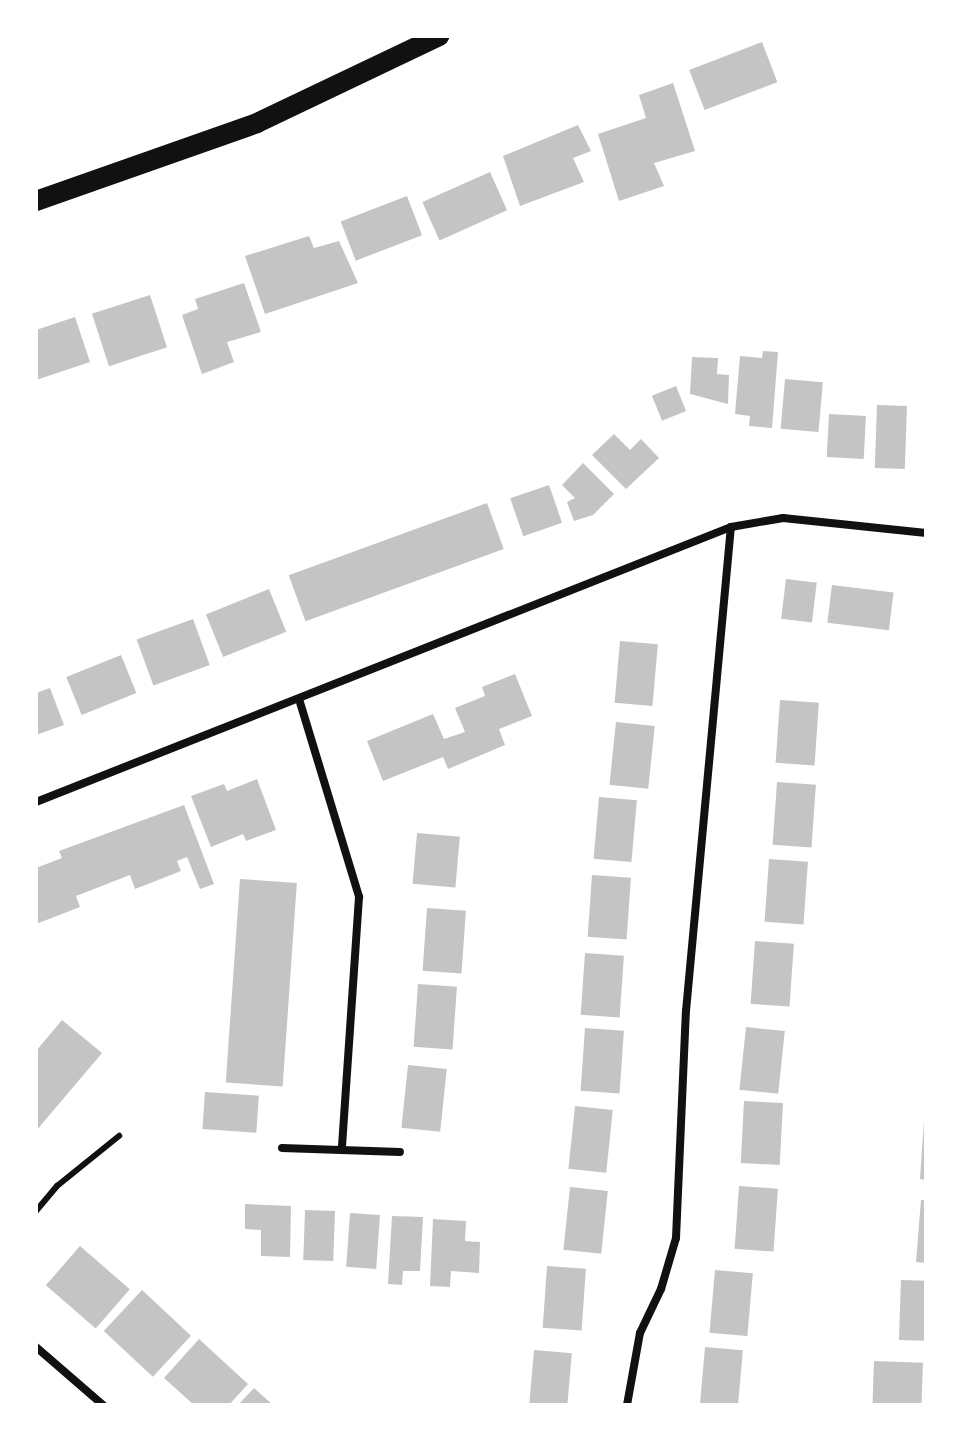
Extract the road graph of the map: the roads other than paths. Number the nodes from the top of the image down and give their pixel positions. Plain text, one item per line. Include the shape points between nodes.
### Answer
1 (439, 36) edge
2 (36, 201) edge
3 (731, 527) junction
4 (926, 533) edge
5 (299, 699) junction
6 (36, 802) edge
7 (119, 1136) dead end
8 (342, 1147) junction
9 (282, 1148) dead end
10 (400, 1152) dead end
11 (36, 1211) edge
12 (36, 1347) edge
13 (103, 1405) edge
14 (627, 1405) edge

1 - 2 main road via 257,123
3 - 4 street via 783,518
3 - 5 street
3 - 14 street via 686,1011 676,1238 661,1289 640,1333
5 - 6 street
5 - 8 street via 359,897
7 - 11 lane via 57,1186
8 - 9 street
8 - 10 street
12 - 13 street

